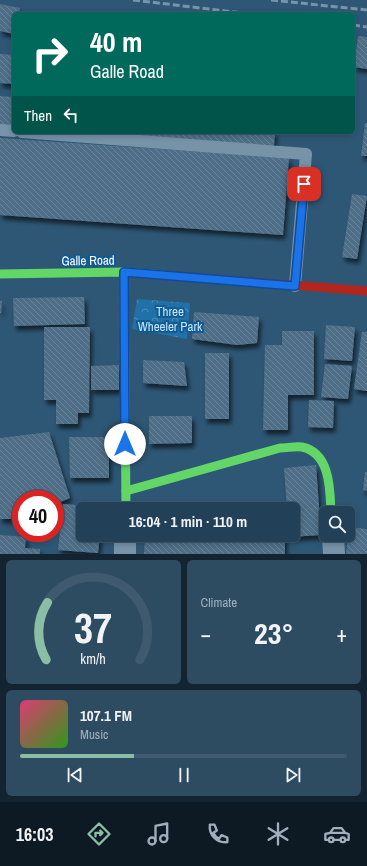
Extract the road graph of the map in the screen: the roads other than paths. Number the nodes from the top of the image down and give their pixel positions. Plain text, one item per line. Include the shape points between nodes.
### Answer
1 (0, 130) edge
2 (12, 131) edge
3 (48, 134) edge
4 (124, 272) junction
5 (0, 274) edge
6 (295, 286) junction
7 (367, 291) edge
8 (126, 491) junction
9 (126, 502) edge
10 (330, 506) edge
11 (126, 542) edge
12 (333, 542) edge
13 (125, 554) edge
14 (334, 554) edge

1 - 2 lane
3 - 6 lane via 306,154
4 - 5 main road, Galle Road
4 - 6 main road, Galle Road
4 - 8 main road
6 - 7 main road, Galle Road
8 - 9 main road
8 - 10 main road via 280,448 304,447 319,457 327,471
11 - 13 street
12 - 14 street

